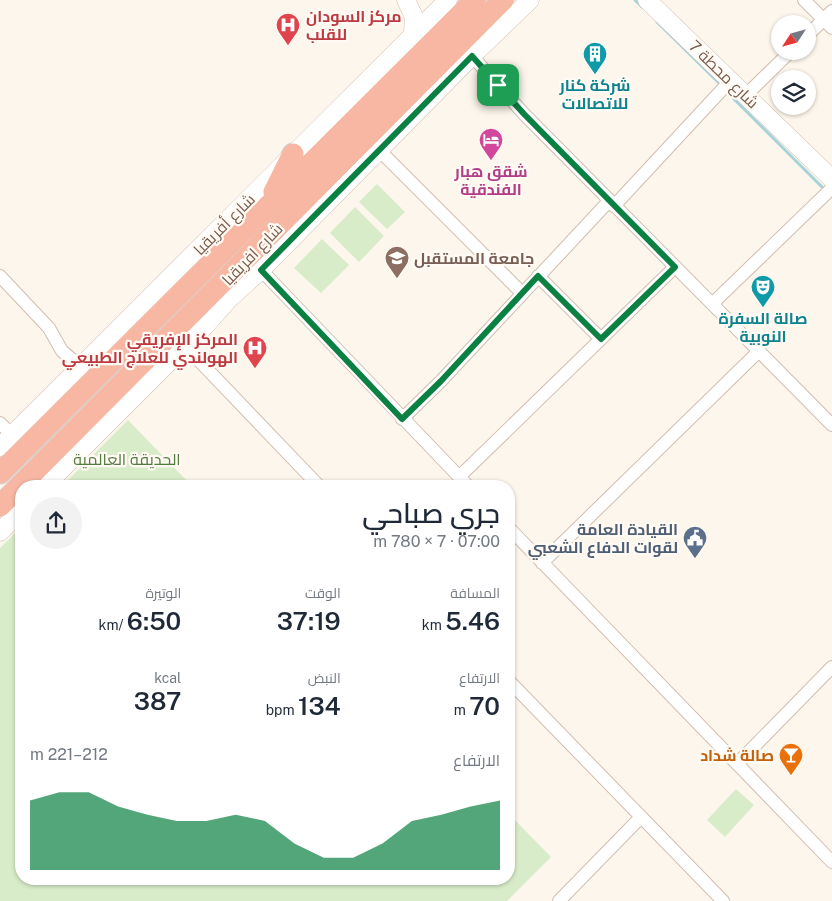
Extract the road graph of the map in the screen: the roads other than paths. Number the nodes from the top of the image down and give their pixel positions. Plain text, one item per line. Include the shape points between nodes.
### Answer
1 (406, 0) edge
2 (448, 0) edge
3 (475, 0) edge
4 (503, 0) edge
5 (530, 0) edge
6 (804, 0) edge
7 (654, 4) edge
8 (829, 19) edge
9 (816, 29) edge
10 (413, 33) junction
11 (472, 56) junction
12 (782, 60) edge
13 (731, 80) junction
14 (746, 95) junction
15 (380, 150) junction
16 (293, 154) junction
17 (832, 179) edge
18 (832, 188) edge
19 (612, 203) junction
20 (265, 210) junction
21 (675, 267) junction
22 (261, 270) junction
23 (0, 276) edge
24 (538, 276) junction
25 (522, 293) junction
26 (223, 295) junction
27 (712, 304) junction
28 (601, 339) junction
29 (185, 346) junction
30 (758, 352) junction
31 (80, 366) junction
32 (402, 419) junction
33 (832, 425) edge
34 (10, 438) edge
35 (45, 462) junction
36 (0, 474) edge
37 (18, 480) edge
38 (26, 480) edge
39 (51, 480) edge
40 (313, 480) edge
41 (462, 480) edge
42 (466, 480) edge
43 (15, 491) edge
44 (0, 506) edge
45 (15, 516) edge
46 (0, 532) edge
47 (515, 534) edge
48 (542, 562) junction
49 (832, 667) edge
50 (515, 687) edge
51 (737, 764) junction
52 (641, 817) junction
53 (832, 862) edge
54 (558, 901) edge
55 (723, 901) edge

1 - 10 street via 414,17
2 - 10 street, شارع أفريقيا
3 - 20 highway, شارع افريقيا
4 - 26 highway, شارع افريقيا
5 - 11 street
6 - 8 street
7 - 13 street, شارع محطة 7
8 - 9 street
10 - 16 street, شارع أفريقيا
11 - 15 street
11 - 19 street
12 - 14 street
13 - 14 street, شارع محطة 7
13 - 19 street
14 - 17 street, شارع محطة 7
15 - 22 street
15 - 25 street
16 - 20 highway
16 - 31 street, شارع أفريقيا
18 - 27 street
19 - 21 street
19 - 24 street
20 - 34 highway, شارع افريقيا
21 - 27 street
21 - 28 street
22 - 26 street
22 - 32 street
23 - 31 street via 49,328 62,350
24 - 25 street
24 - 28 street
25 - 32 street
26 - 29 street
26 - 35 highway, شارع افريقيا
27 - 30 street
28 - 42 street
29 - 39 street
29 - 40 street
30 - 33 street
30 - 48 street
31 - 34 street, شارع أفريقيا
32 - 41 street
34 - 35 highway
34 - 36 highway, شارع افريقيا
35 - 38 highway, شارع افريقيا
36 - 37 highway
43 - 44 highway, شارع افريقيا
45 - 46 street
47 - 48 street
48 - 51 street
49 - 51 street
50 - 52 street
51 - 53 street
52 - 54 street
52 - 55 street

